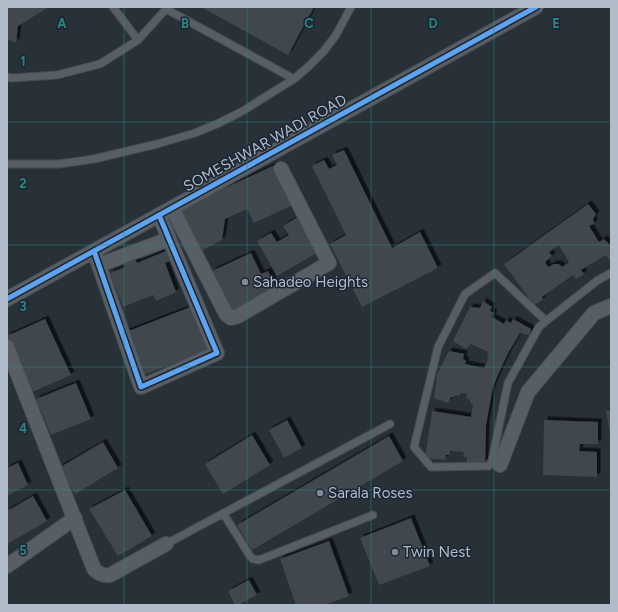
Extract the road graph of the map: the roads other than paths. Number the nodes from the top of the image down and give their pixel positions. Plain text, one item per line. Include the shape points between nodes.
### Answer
1 (113, 7) edge
2 (350, 7) edge
3 (536, 7) edge
4 (167, 8) edge
5 (138, 40) junction
6 (7, 77) edge
7 (294, 79) junction
8 (7, 164) edge
9 (281, 169) dead end
10 (172, 208) junction
11 (159, 215) junction
12 (169, 239) junction
13 (94, 251) junction
14 (99, 265) junction
15 (611, 273) edge
16 (7, 299) edge
17 (611, 306) edge
18 (546, 321) junction
19 (7, 346) edge
20 (390, 424) dead end
21 (500, 465) dead end
22 (223, 513) junction
23 (374, 515) dead end
24 (74, 518) junction
25 (166, 544) joint
26 (7, 566) edge

1 - 5 lane
2 - 7 lane via 336,35 324,51
3 - 10 street, SOMESHWAR WADI ROAD
4 - 5 lane
4 - 7 lane
5 - 6 lane via 100,64 57,75
7 - 8 lane via 219,123 157,144 94,159 58,164
9 - 10 street via 329,263 238,316 231,318 226,314
10 - 11 street, SOMESHWAR WADI ROAD
11 - 12 street
11 - 13 street, SOMESHWAR WADI ROAD
12 - 14 street
12 - 14 street via 217,354 141,387
13 - 14 street
13 - 16 street, SOMESHWAR WADI ROAD
15 - 18 lane via 598,280
17 - 21 street via 594,313 528,392
18 - 18 lane via 539,327 508,383 489,466 431,467 414,447 438,347 465,294 495,273
19 - 24 street
20 - 22 lane
22 - 23 lane via 250,556 259,560
22 - 25 lane
24 - 25 street via 94,569 102,575 110,575
24 - 26 street

